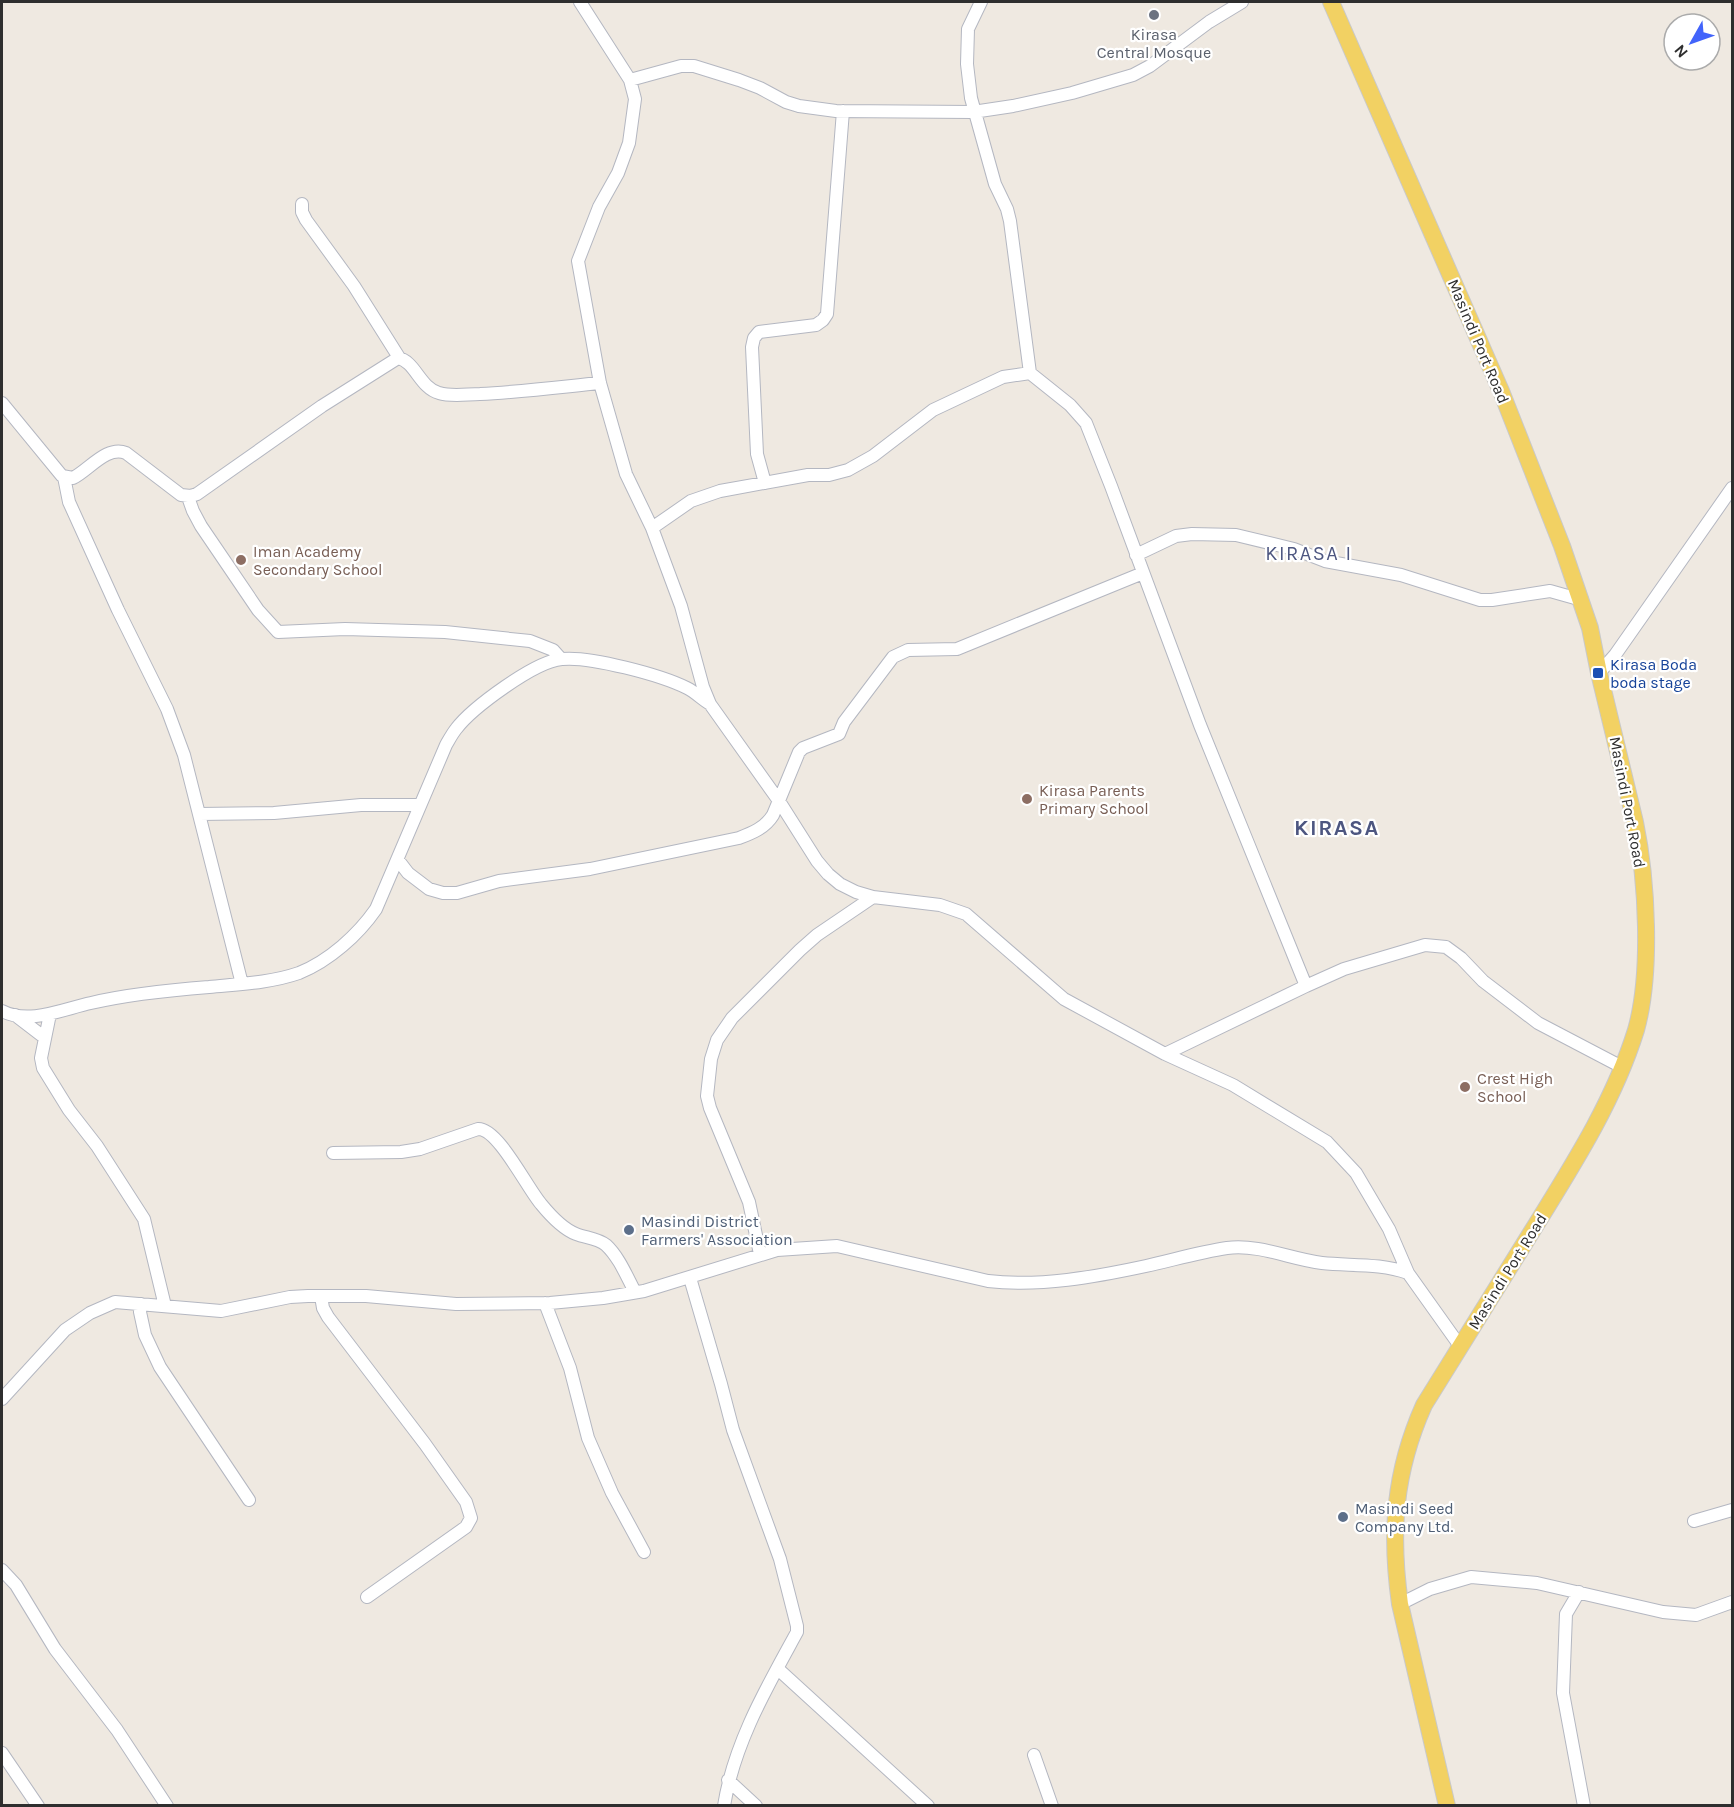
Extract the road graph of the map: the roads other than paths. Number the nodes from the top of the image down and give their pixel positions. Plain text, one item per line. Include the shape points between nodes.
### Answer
1 (580, 2) edge
2 (981, 2) edge
3 (1242, 2) edge
4 (1331, 2) edge
5 (630, 80) junction
6 (843, 111) junction
7 (973, 112) junction
8 (302, 204) dead end
9 (400, 358) junction
10 (1030, 373) junction
11 (600, 383) junction
12 (2, 403) edge
13 (64, 477) junction
14 (765, 483) junction
15 (1732, 488) edge
16 (188, 496) junction
17 (652, 528) junction
18 (1136, 555) junction
19 (1143, 573) junction
20 (1582, 600) junction
21 (561, 659) junction
22 (1599, 673) junction
23 (711, 705) junction
24 (779, 801) junction
25 (420, 805) junction
26 (199, 814) junction
27 (398, 860) junction
28 (873, 897) junction
29 (242, 984) junction
30 (1306, 986) junction
31 (2, 1011) edge
32 (50, 1014) junction
33 (14, 1015) junction
34 (45, 1038) junction
35 (1165, 1054) junction
36 (1622, 1066) junction
37 (333, 1152) dead end
38 (759, 1254) junction
39 (1408, 1272) junction
40 (690, 1278) junction
41 (634, 1292) junction
42 (321, 1296) junction
43 (545, 1303) junction
44 (141, 1304) junction
45 (165, 1306) junction
46 (1460, 1346) junction
47 (2, 1399) edge
48 (249, 1500) dead end
49 (1732, 1510) edge
50 (1694, 1521) dead end
51 (644, 1552) dead end
52 (2, 1570) edge
53 (1579, 1592) junction
54 (367, 1597) dead end
55 (1732, 1602) edge
56 (1400, 1604) junction
57 (778, 1669) junction
58 (2, 1753) edge
59 (1034, 1755) dead end
60 (728, 1780) junction
61 (39, 1806) edge
62 (167, 1806) edge
63 (724, 1806) edge
64 (756, 1806) edge
65 (928, 1806) edge
66 (1052, 1806) edge
67 (1447, 1806) edge
68 (1584, 1806) edge

1 - 5 street
2 - 7 street via 968,29 967,64
3 - 7 street via 1133,75 1072,93
4 - 20 main road, Masindi Port Road via 1501,391
5 - 6 street via 694,66 799,106
5 - 11 street via 635,99 629,143 578,261
6 - 7 street
6 - 14 street via 827,314 816,324 759,332 752,347 757,454
7 - 10 street via 1010,221
8 - 9 street via 306,220
9 - 11 street via 428,388 455,395
9 - 16 street via 322,406 197,494
10 - 14 street via 1003,377 933,410 848,470
10 - 18 street via 1086,423
11 - 17 street via 626,474
12 - 13 street
13 - 16 street via 76,477 118,450 177,493
13 - 26 street via 69,502 175,731
14 - 17 street via 691,501
15 - 22 street
16 - 21 street via 201,526 258,610 278,632 445,632 530,641 553,650
17 - 23 street
18 - 19 street
18 - 20 street via 1176,536 1236,536 1294,549 1325,561 1401,575 1480,600 1550,591
19 - 24 street via 957,649 908,650 893,657 838,734 799,752
19 - 30 street
20 - 22 main road, Masindi Port Road
21 - 23 street via 588,660 663,679 688,689
21 - 25 street via 545,662 521,676 456,729
22 - 36 main road, Masindi Port Road via 1641,850 1646,913 1644,981 1636,1028
23 - 24 street
24 - 27 street via 769,822 739,838 590,869 499,881 457,893 429,890
24 - 28 street via 828,874 856,892
25 - 26 street
25 - 27 street
26 - 29 street
27 - 29 street via 376,909 351,938 302,972 268,982
28 - 35 street via 940,905 966,914 1064,999
28 - 38 street via 800,950 732,1018 717,1040 707,1096 749,1202
29 - 32 street via 103,1001
30 - 35 street
30 - 36 street via 1344,969 1425,945 1446,947 1538,1023
31 - 33 street
32 - 33 street
32 - 34 street
33 - 34 street
34 - 45 street via 40,1058 44,1071 144,1220
35 - 39 street via 1233,1085 1327,1142 1356,1173 1389,1229
36 - 46 main road, Masindi Port Road via 1610,1098 1554,1196
37 - 41 street via 401,1152 484,1129 500,1143 542,1205 564,1226 608,1247
38 - 39 street via 837,1246 1007,1283 1079,1277 1231,1248 1262,1249 1318,1263 1389,1266
38 - 40 street
39 - 46 street
40 - 41 street
40 - 57 street via 733,1430 780,1559 796,1617 797,1632
41 - 43 street
42 - 43 street via 456,1304
42 - 45 street via 290,1297 221,1311
42 - 54 street via 332,1325 425,1444 466,1502 471,1518 466,1527
43 - 51 street via 570,1368 588,1438 612,1494
44 - 45 street
44 - 47 street via 111,1303 79,1319
44 - 48 street via 145,1335 160,1367
46 - 56 main road, Masindi Port Road via 1413,1429 1400,1477 1395,1539
49 - 50 street
52 - 62 street
53 - 55 street via 1663,1612 1696,1615
53 - 56 street via 1537,1583 1471,1577 1430,1589
53 - 68 street via 1566,1614 1563,1693
56 - 67 main road, Masindi Port Road
57 - 60 street via 738,1750
57 - 65 street
58 - 61 street
59 - 66 street
60 - 63 street
60 - 64 street

